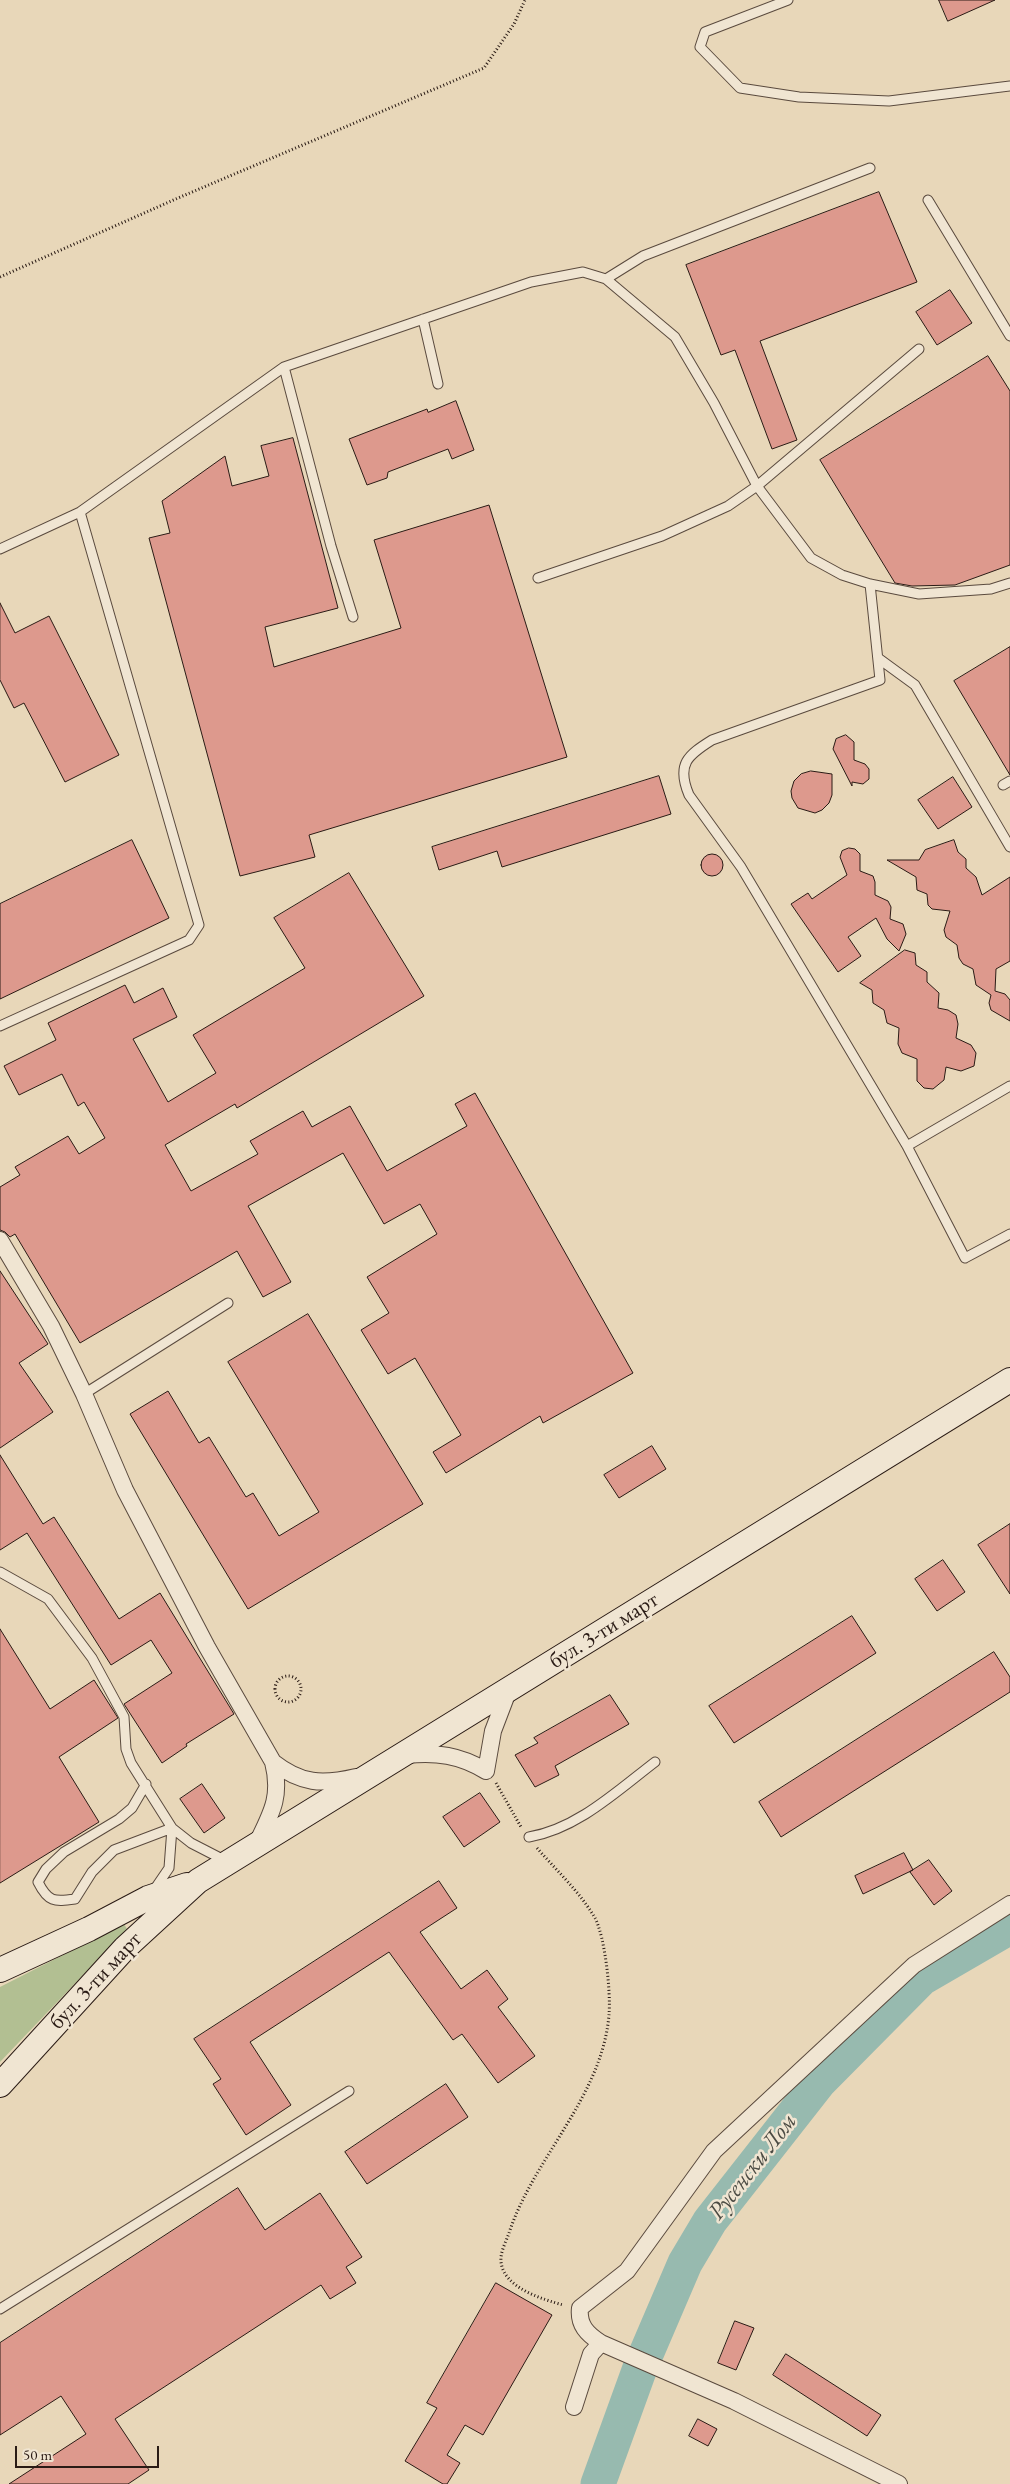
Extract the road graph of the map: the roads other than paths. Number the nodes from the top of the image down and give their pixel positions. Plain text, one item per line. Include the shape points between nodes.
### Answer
1 (788, 0) edge
2 (1010, 86) edge
3 (870, 168) dead end
4 (928, 200) dead end
5 (606, 279) junction
6 (423, 319) junction
7 (1010, 336) edge
8 (918, 349) dead end
9 (284, 367) junction
10 (438, 384) dead end
11 (757, 486) junction
12 (80, 512) junction
13 (0, 549) edge
14 (538, 578) dead end
15 (1010, 583) edge
16 (870, 584) junction
17 (353, 617) dead end
18 (878, 658) junction
19 (1010, 848) edge
20 (0, 1026) edge
21 (1010, 1086) edge
22 (907, 1146) junction
23 (1010, 1234) edge
24 (0, 1240) edge
25 (228, 1303) dead end
26 (1010, 1380) edge
27 (84, 1394) junction
28 (0, 1572) edge
29 (509, 1689) junction
30 (402, 1755) junction
31 (272, 1762) junction
32 (655, 1762) dead end
33 (373, 1773) junction
34 (146, 1784) junction
35 (172, 1828) junction
36 (529, 1837) road end
37 (256, 1845) junction
38 (229, 1862) junction
39 (198, 1881) junction
40 (148, 1898) junction
41 (1010, 1904) edge
42 (0, 1970) edge
43 (0, 2085) edge
44 (349, 2091) dead end
45 (0, 2309) edge
46 (600, 2343) junction
47 (574, 2407) dead end
48 (899, 2484) edge

1 - 2 lane via 705,32 700,47 740,88 798,97 889,101
3 - 5 lane via 643,256
4 - 7 lane
5 - 6 lane via 583,272 531,282
5 - 11 lane via 675,337 714,402
6 - 9 lane
6 - 10 lane
8 - 11 lane
9 - 12 lane
9 - 17 lane
11 - 14 lane via 728,506 662,536
11 - 16 lane via 811,558 842,576
12 - 13 lane
12 - 20 lane via 199,926 189,940
15 - 16 lane via 991,589 919,594
16 - 18 lane
18 - 19 lane via 914,685
18 - 22 lane via 880,680 712,740 689,754 684,784 741,867
21 - 22 lane
22 - 23 lane via 965,1258
24 - 27 street via 51,1326
25 - 27 lane
26 - 29 main road, бул. 3-ти март
27 - 31 street via 125,1490 207,1647
28 - 34 lane via 48,1599 92,1658 124,1717 126,1749 131,1763
29 - 30 main road, бул. 3-ти март
29 - 30 street via 493,1731 486,1771 450,1755
30 - 33 main road, бул. 3-ти март
31 - 33 street via 305,1781 336,1782
31 - 37 street via 278,1791 274,1808
32 - 36 lane via 575,1820 550,1834
33 - 37 main road, бул. 3-ти март
34 - 35 lane
34 - 35 lane via 132,1808 120,1819 64,1852 46,1869 38,1882 45,1895 56,1902 75,1899 92,1872 114,1850
35 - 38 lane via 191,1843
35 - 40 lane via 170,1868
37 - 38 main road, бул. 3-ти март
38 - 39 main road, бул. 3-ти март
39 - 40 main road, бул. 3-ти март
39 - 43 main road, бул. 3-ти март via 125,1948
40 - 42 main road, бул. 3-ти март
41 - 46 street via 914,1965 714,2151 627,2271 580,2308 582,2326
44 - 45 lane
46 - 47 street via 588,2362
46 - 48 street via 734,2401

